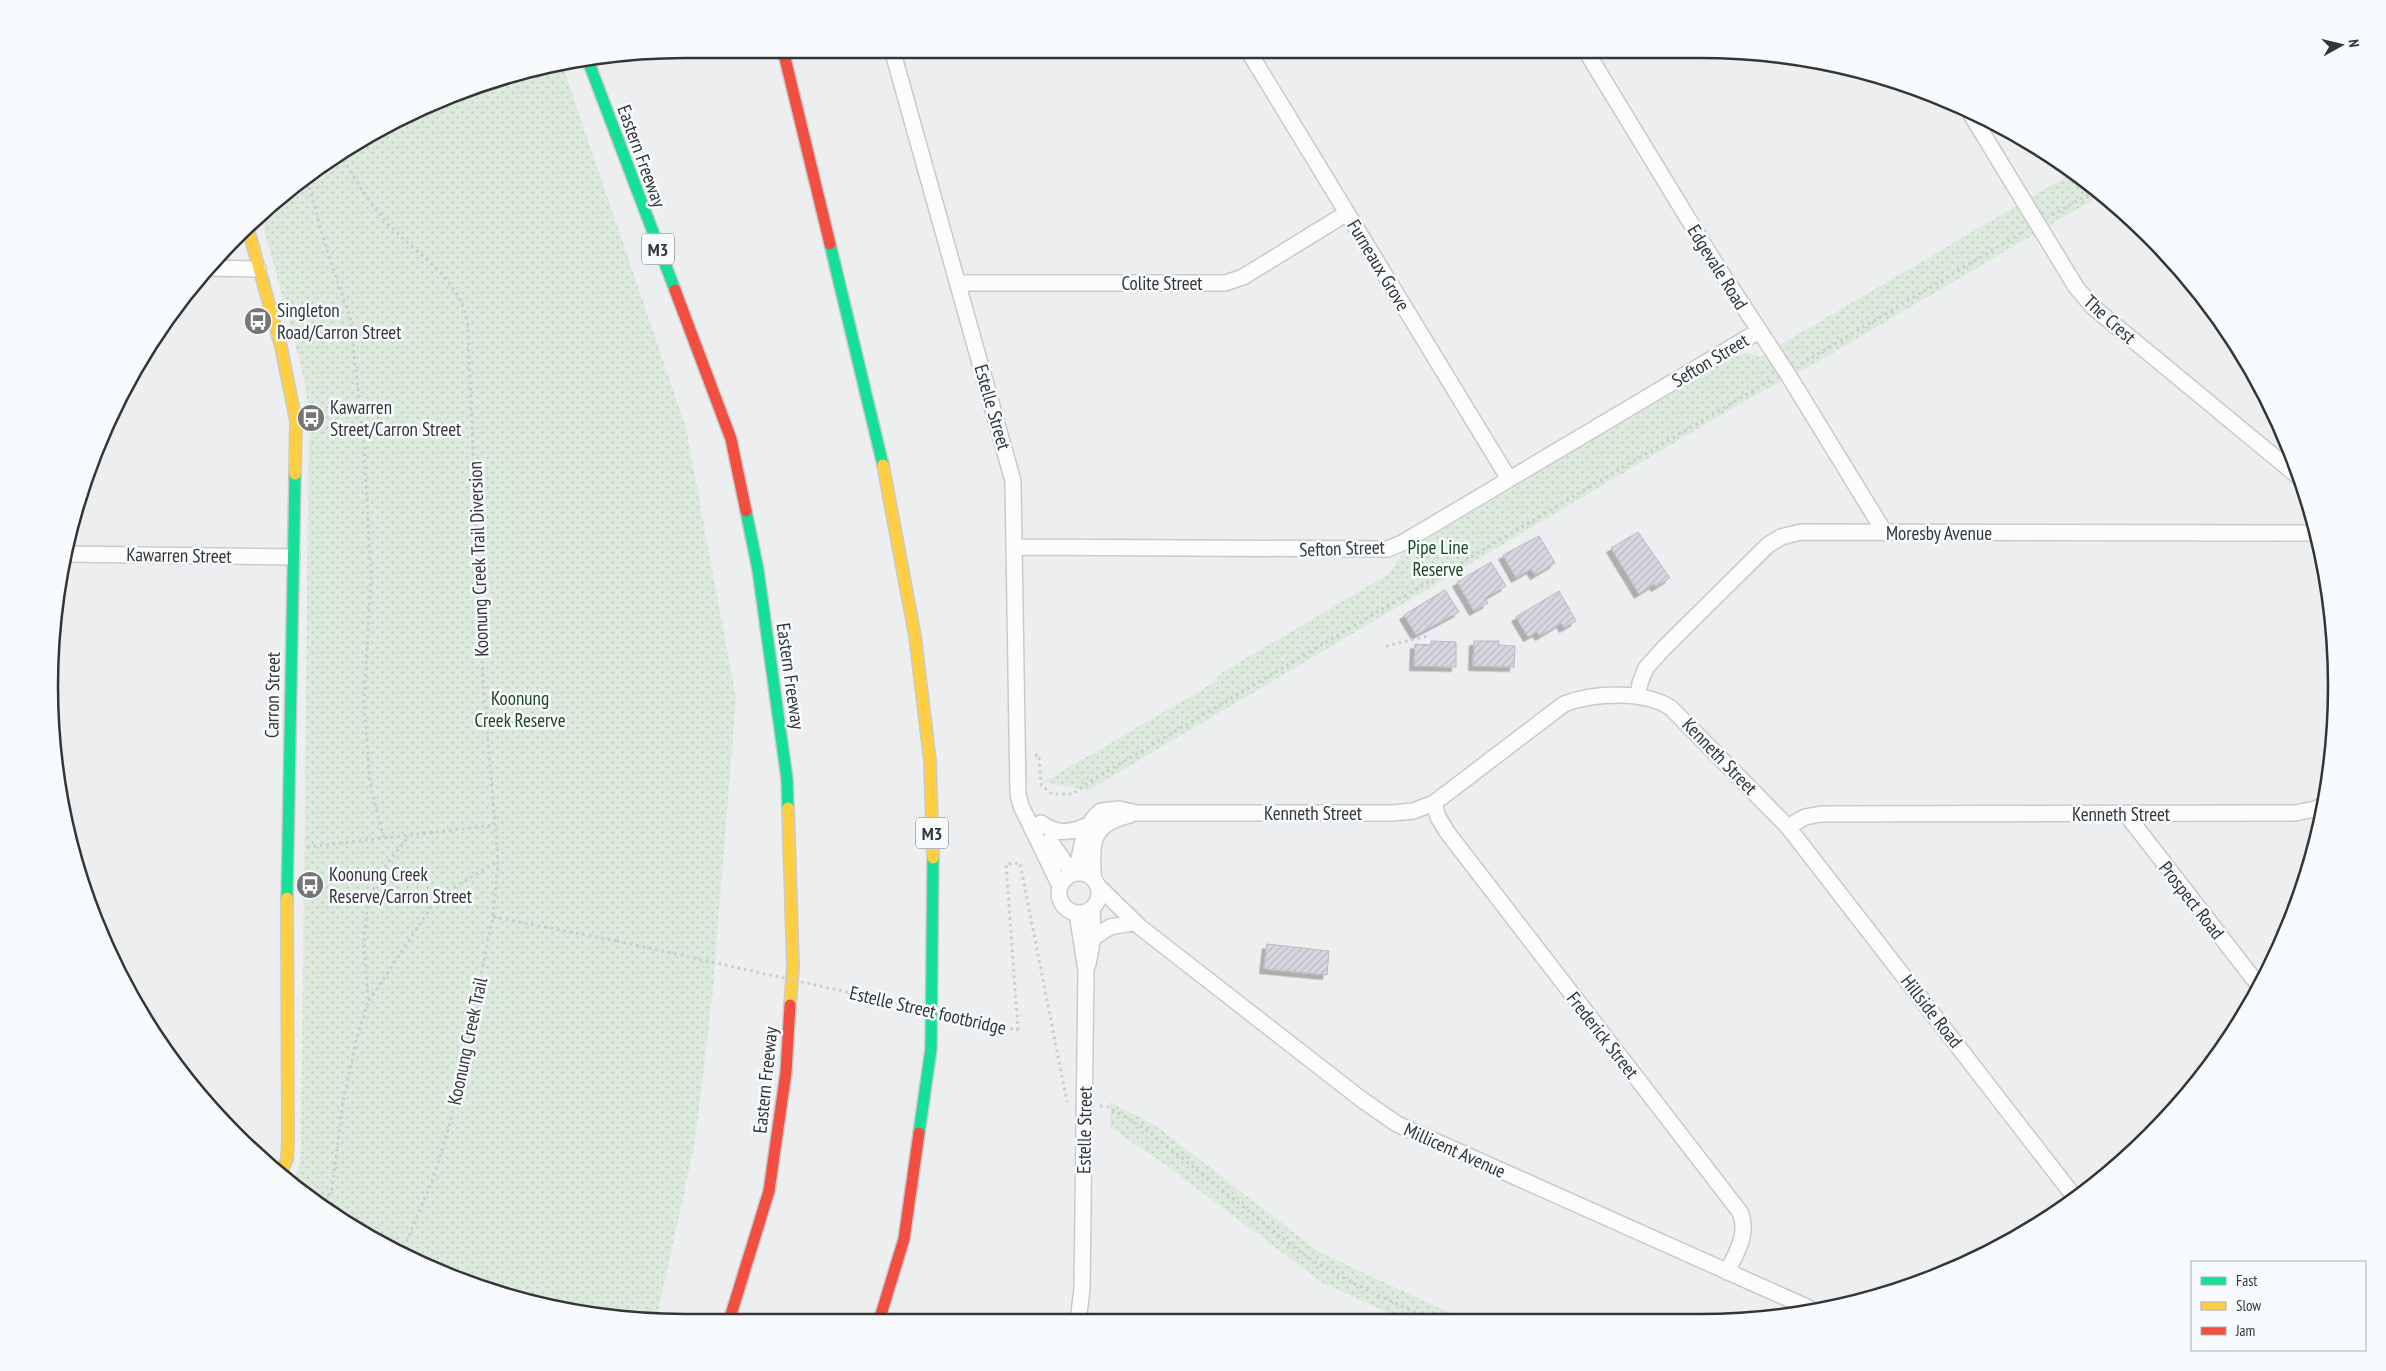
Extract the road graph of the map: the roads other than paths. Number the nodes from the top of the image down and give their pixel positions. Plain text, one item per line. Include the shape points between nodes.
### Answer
1 (785, 58) edge
2 (894, 58) edge
3 (1253, 58) edge
4 (1590, 58) edge
5 (590, 65) edge
6 (1975, 121) edge
7 (1347, 213) junction
8 (249, 233) edge
9 (216, 268) edge
10 (258, 269) junction
11 (958, 283) junction
12 (1759, 331) junction
13 (2289, 468) edge
14 (1509, 479) junction
15 (1885, 533) junction
16 (2309, 533) edge
17 (1016, 547) junction
18 (72, 554) edge
19 (292, 557) junction
20 (1638, 696) junction
21 (1017, 772) junction
22 (1434, 803) junction
23 (2316, 809) edge
24 (1137, 813) junction
25 (2126, 814) junction
26 (1041, 823) junction
27 (1088, 824) junction
28 (1788, 827) junction
29 (1074, 874) junction
30 (1096, 883) junction
31 (1060, 886) junction
32 (1088, 909) junction
33 (1136, 925) junction
34 (1093, 938) junction
35 (1086, 970) junction
36 (2254, 980) edge
37 (283, 1168) edge
38 (2071, 1192) edge
39 (1727, 1272) junction
40 (1082, 1289) junction
41 (1801, 1305) edge
42 (731, 1314) edge
43 (881, 1314) edge
44 (1079, 1314) edge
45 (1087, 1314) edge

1 - 43 main road, M3 via 889,490 915,636 930,760 934,876 931,1049 904,1239
2 - 11 street, Estelle Street
3 - 7 street, Furneaux Grove
4 - 12 street, Edgevale Road
5 - 42 main road, Eastern Freeway / M3 via 731,439 758,570 787,779 793,967 786,1072 768,1191
6 - 13 street, The Crest via 2076,287 2093,307
7 - 11 street, Colite Street via 1243,277 1225,283
7 - 14 street, Furneaux Grove
8 - 10 main road, Carron Street
9 - 10 street
10 - 19 main road, Carron Street via 281,346 296,421
11 - 17 street, Estelle Street via 1013,481
12 - 14 street, Sefton Street
12 - 15 street, Edgevale Road
14 - 17 street, Sefton Street via 1395,546 1380,550
15 - 16 street, Moresby Avenue
15 - 20 street, Moresby Avenue via 1801,532 1781,537 1768,545 1651,662 1642,675
17 - 21 street, Estelle Street
18 - 19 street, Kawarren Street
19 - 37 main road, Carron Street via 287,849 288,1141
20 - 22 street, Kenneth Street via 1588,697 1564,704
20 - 28 street, Kenneth Street via 1662,702 1682,716
21 - 26 street, Estelle Street
21 - 31 street, Estelle Street via 1021,806
22 - 24 street, Kenneth Street via 1413,811 1393,813
22 - 39 street, Frederick Street via 1447,832 1740,1212 1743,1236
23 - 25 street, Kenneth Street via 2295,813
24 - 27 street, Kenneth Street via 1120,809 1101,811
24 - 30 street, Kenneth Street via 1111,821 1097,832 1092,850
25 - 28 street, Kenneth Street via 1821,814 1805,817
25 - 36 street, Prospect Road
26 - 27 street via 1062,832
26 - 29 street, Estelle Street via 1057,854
27 - 29 street
28 - 38 street, Hillside Road
29 - 30 street via 1089,875
29 - 31 street via 1063,880
30 - 32 street via 1098,897
30 - 33 street, Millicent Avenue
31 - 32 street via 1062,904 1071,912
32 - 33 street, Millicent Avenue
32 - 34 street, Estelle Street
32 - 35 street, Estelle Street
33 - 34 street via 1110,927
33 - 39 street, Millicent Avenue via 1397,1124
34 - 35 street, Estelle Street
35 - 40 street, Estelle Street
39 - 41 street, Millicent Avenue
40 - 44 street, Estelle Street
40 - 45 street, Estelle Street

